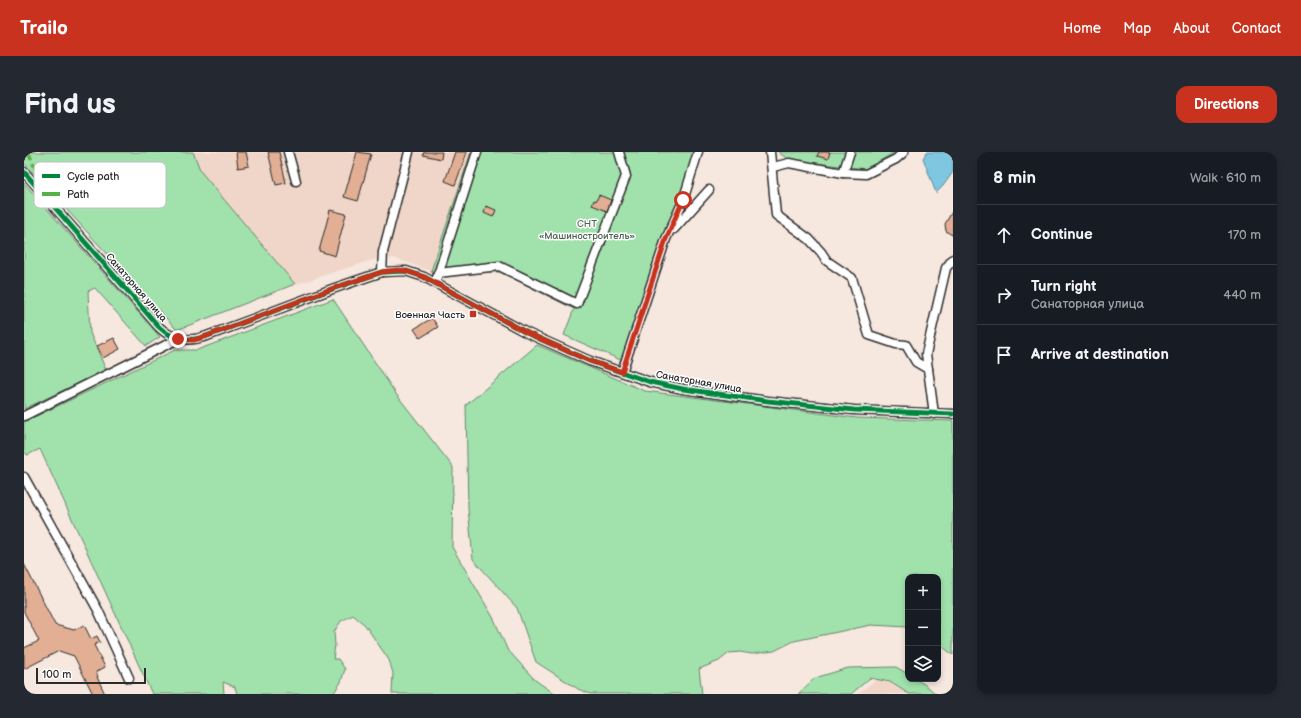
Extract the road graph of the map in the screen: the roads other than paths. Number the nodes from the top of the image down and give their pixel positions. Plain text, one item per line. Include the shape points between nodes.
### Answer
1 (288, 152) edge
2 (409, 152) edge
3 (477, 152) edge
4 (619, 152) edge
5 (698, 152) edge
6 (770, 152) edge
7 (850, 152) edge
8 (904, 152) edge
9 (773, 167) junction
10 (24, 172) edge
11 (843, 173) junction
12 (296, 181) dead end
13 (34, 183) edge
14 (710, 190) dead end
15 (55, 208) edge
16 (666, 239) junction
17 (953, 259) edge
18 (382, 272) junction
19 (438, 273) junction
20 (436, 283) junction
21 (178, 339) junction
22 (928, 369) junction
23 (622, 372) junction
24 (934, 414) junction
25 (953, 414) edge
26 (24, 416) edge
27 (24, 477) edge
28 (129, 678) dead end

1 - 12 street
2 - 18 street via 383,252
3 - 19 street
4 - 19 street via 626,176 577,304 499,266
5 - 16 street via 683,200
6 - 9 street
7 - 11 street
8 - 11 street via 896,159 866,174
9 - 11 street via 789,163
9 - 22 street via 776,215 809,239 828,262 852,278 869,334 906,345 916,362
10 - 13 street, Санаторная улица
14 - 16 street
15 - 21 street, Санаторная улица via 159,327
16 - 23 street
17 - 22 street via 946,268 926,354
18 - 20 street, Санаторная улица via 406,271
18 - 21 street, Санаторная улица via 207,336 194,340
19 - 20 street
20 - 23 street, Санаторная улица via 527,333
21 - 26 street
22 - 24 street
23 - 24 street, Санаторная улица via 650,382 683,389 761,400 854,410
24 - 25 street, Санаторная улица
27 - 28 street via 98,610

